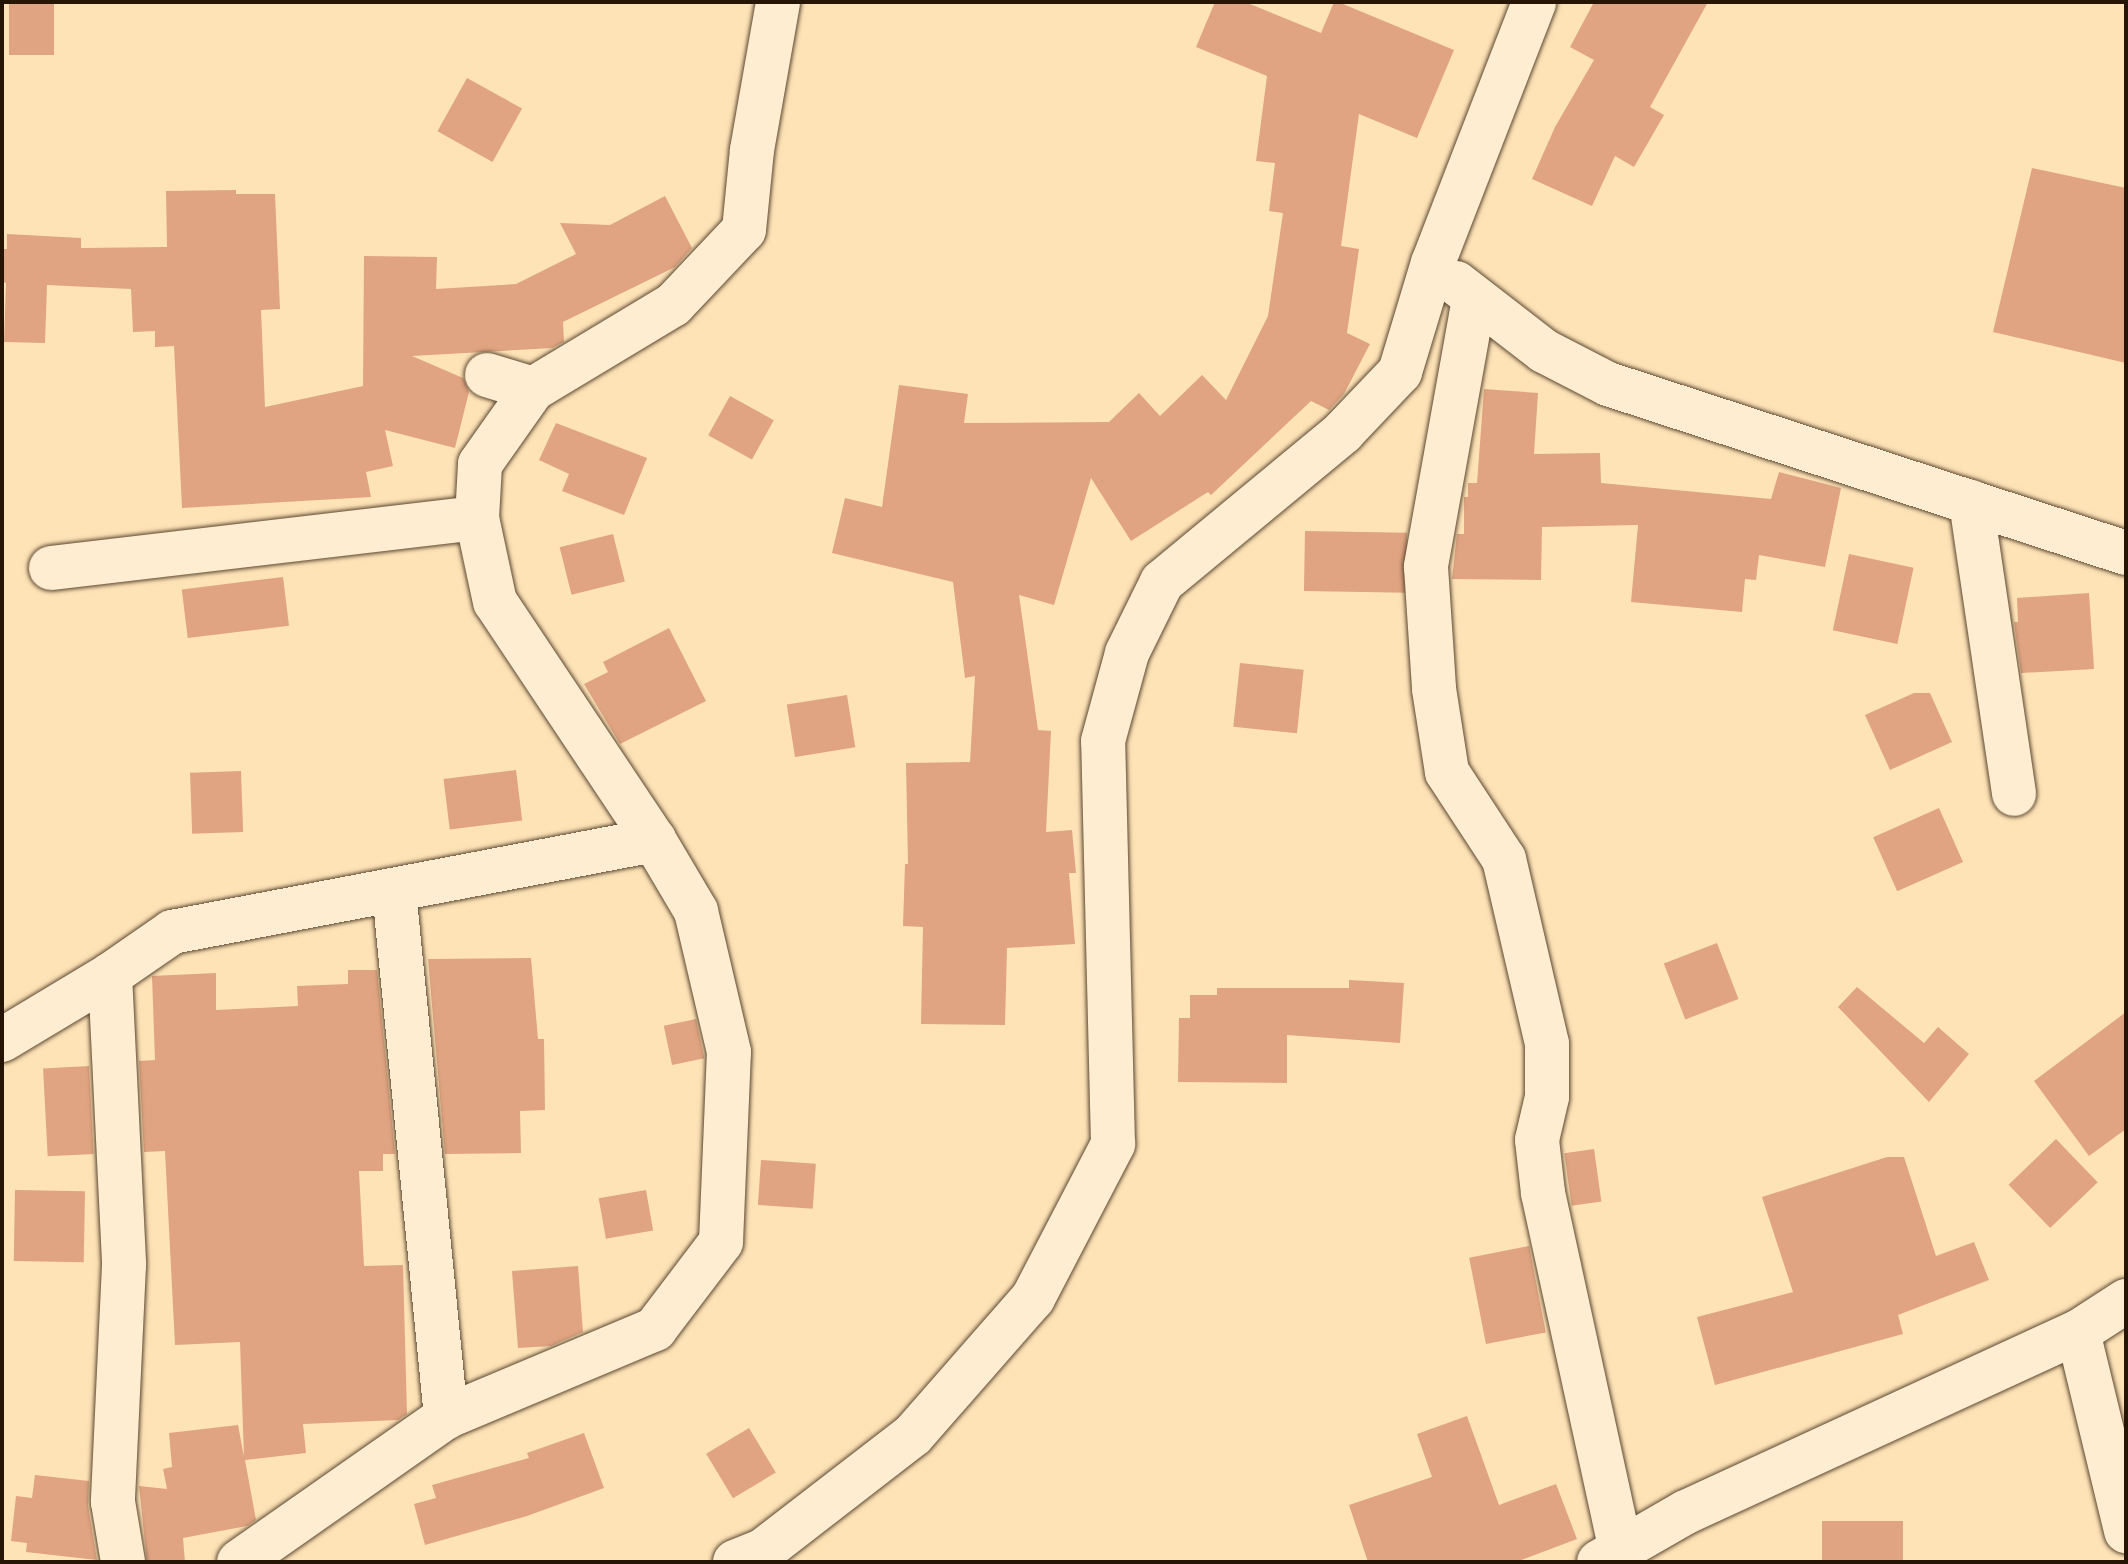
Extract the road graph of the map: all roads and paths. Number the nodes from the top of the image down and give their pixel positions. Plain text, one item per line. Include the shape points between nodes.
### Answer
1 (778, 2) edge
2 (1534, 2) edge
3 (1433, 263) junction
4 (1474, 299) junction
5 (487, 375) dead end
6 (533, 389) junction
7 (1971, 502) junction
8 (477, 518) junction
9 (2126, 553) edge
10 (51, 568) dead end
11 (2014, 794) dead end
12 (654, 840) junction
13 (394, 891) junction
14 (110, 975) junction
15 (2, 1040) edge
16 (2126, 1301) edge
17 (2078, 1332) junction
18 (446, 1417) junction
19 (2126, 1531) edge
20 (1610, 1556) edge
21 (123, 1562) edge
22 (239, 1562) edge
23 (735, 1562) edge

1 - 6 street via 744,230 673,305
2 - 3 street
3 - 4 street
3 - 23 street via 1400,372 1343,432 1162,582 1127,653 1103,741 1113,1144 1033,1298 913,1435 764,1550
4 - 7 street via 1544,351 1608,384
4 - 20 street via 1426,567 1434,689 1447,772 1504,859 1547,1044 1547,1097 1537,1140 1543,1193
5 - 6 street
6 - 8 street via 480,464
7 - 9 street
7 - 11 street
8 - 10 street
8 - 12 street via 495,602
12 - 13 street
12 - 18 street via 696,911 729,1052 721,1242 655,1329
13 - 14 street via 172,932
13 - 18 street
14 - 15 street
14 - 21 street via 124,1265 113,1502
16 - 17 street
17 - 19 street
17 - 20 street via 1686,1512
18 - 22 street

